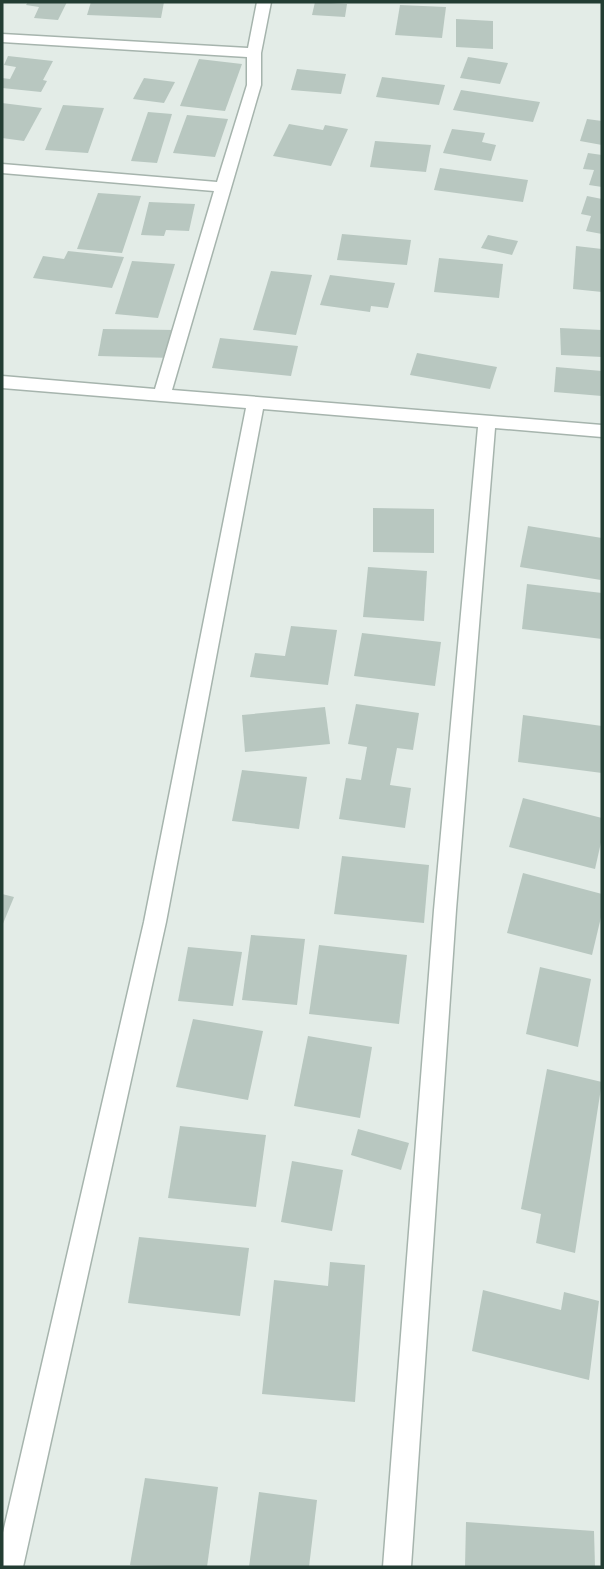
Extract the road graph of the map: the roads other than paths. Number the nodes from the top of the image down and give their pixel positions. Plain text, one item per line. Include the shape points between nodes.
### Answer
1 (264, 2) edge
2 (2, 38) edge
3 (254, 52) junction
4 (2, 169) edge
5 (223, 187) junction
6 (2, 382) edge
7 (162, 393) junction
8 (256, 402) junction
9 (487, 421) junction
10 (602, 431) edge
11 (9, 1567) edge
12 (397, 1567) edge

1 - 3 street
2 - 3 street
3 - 5 street via 254,85
4 - 5 street
5 - 7 street
6 - 7 street
7 - 8 street
8 - 9 street
8 - 11 street via 155,922
9 - 10 street
9 - 12 street via 445,910

